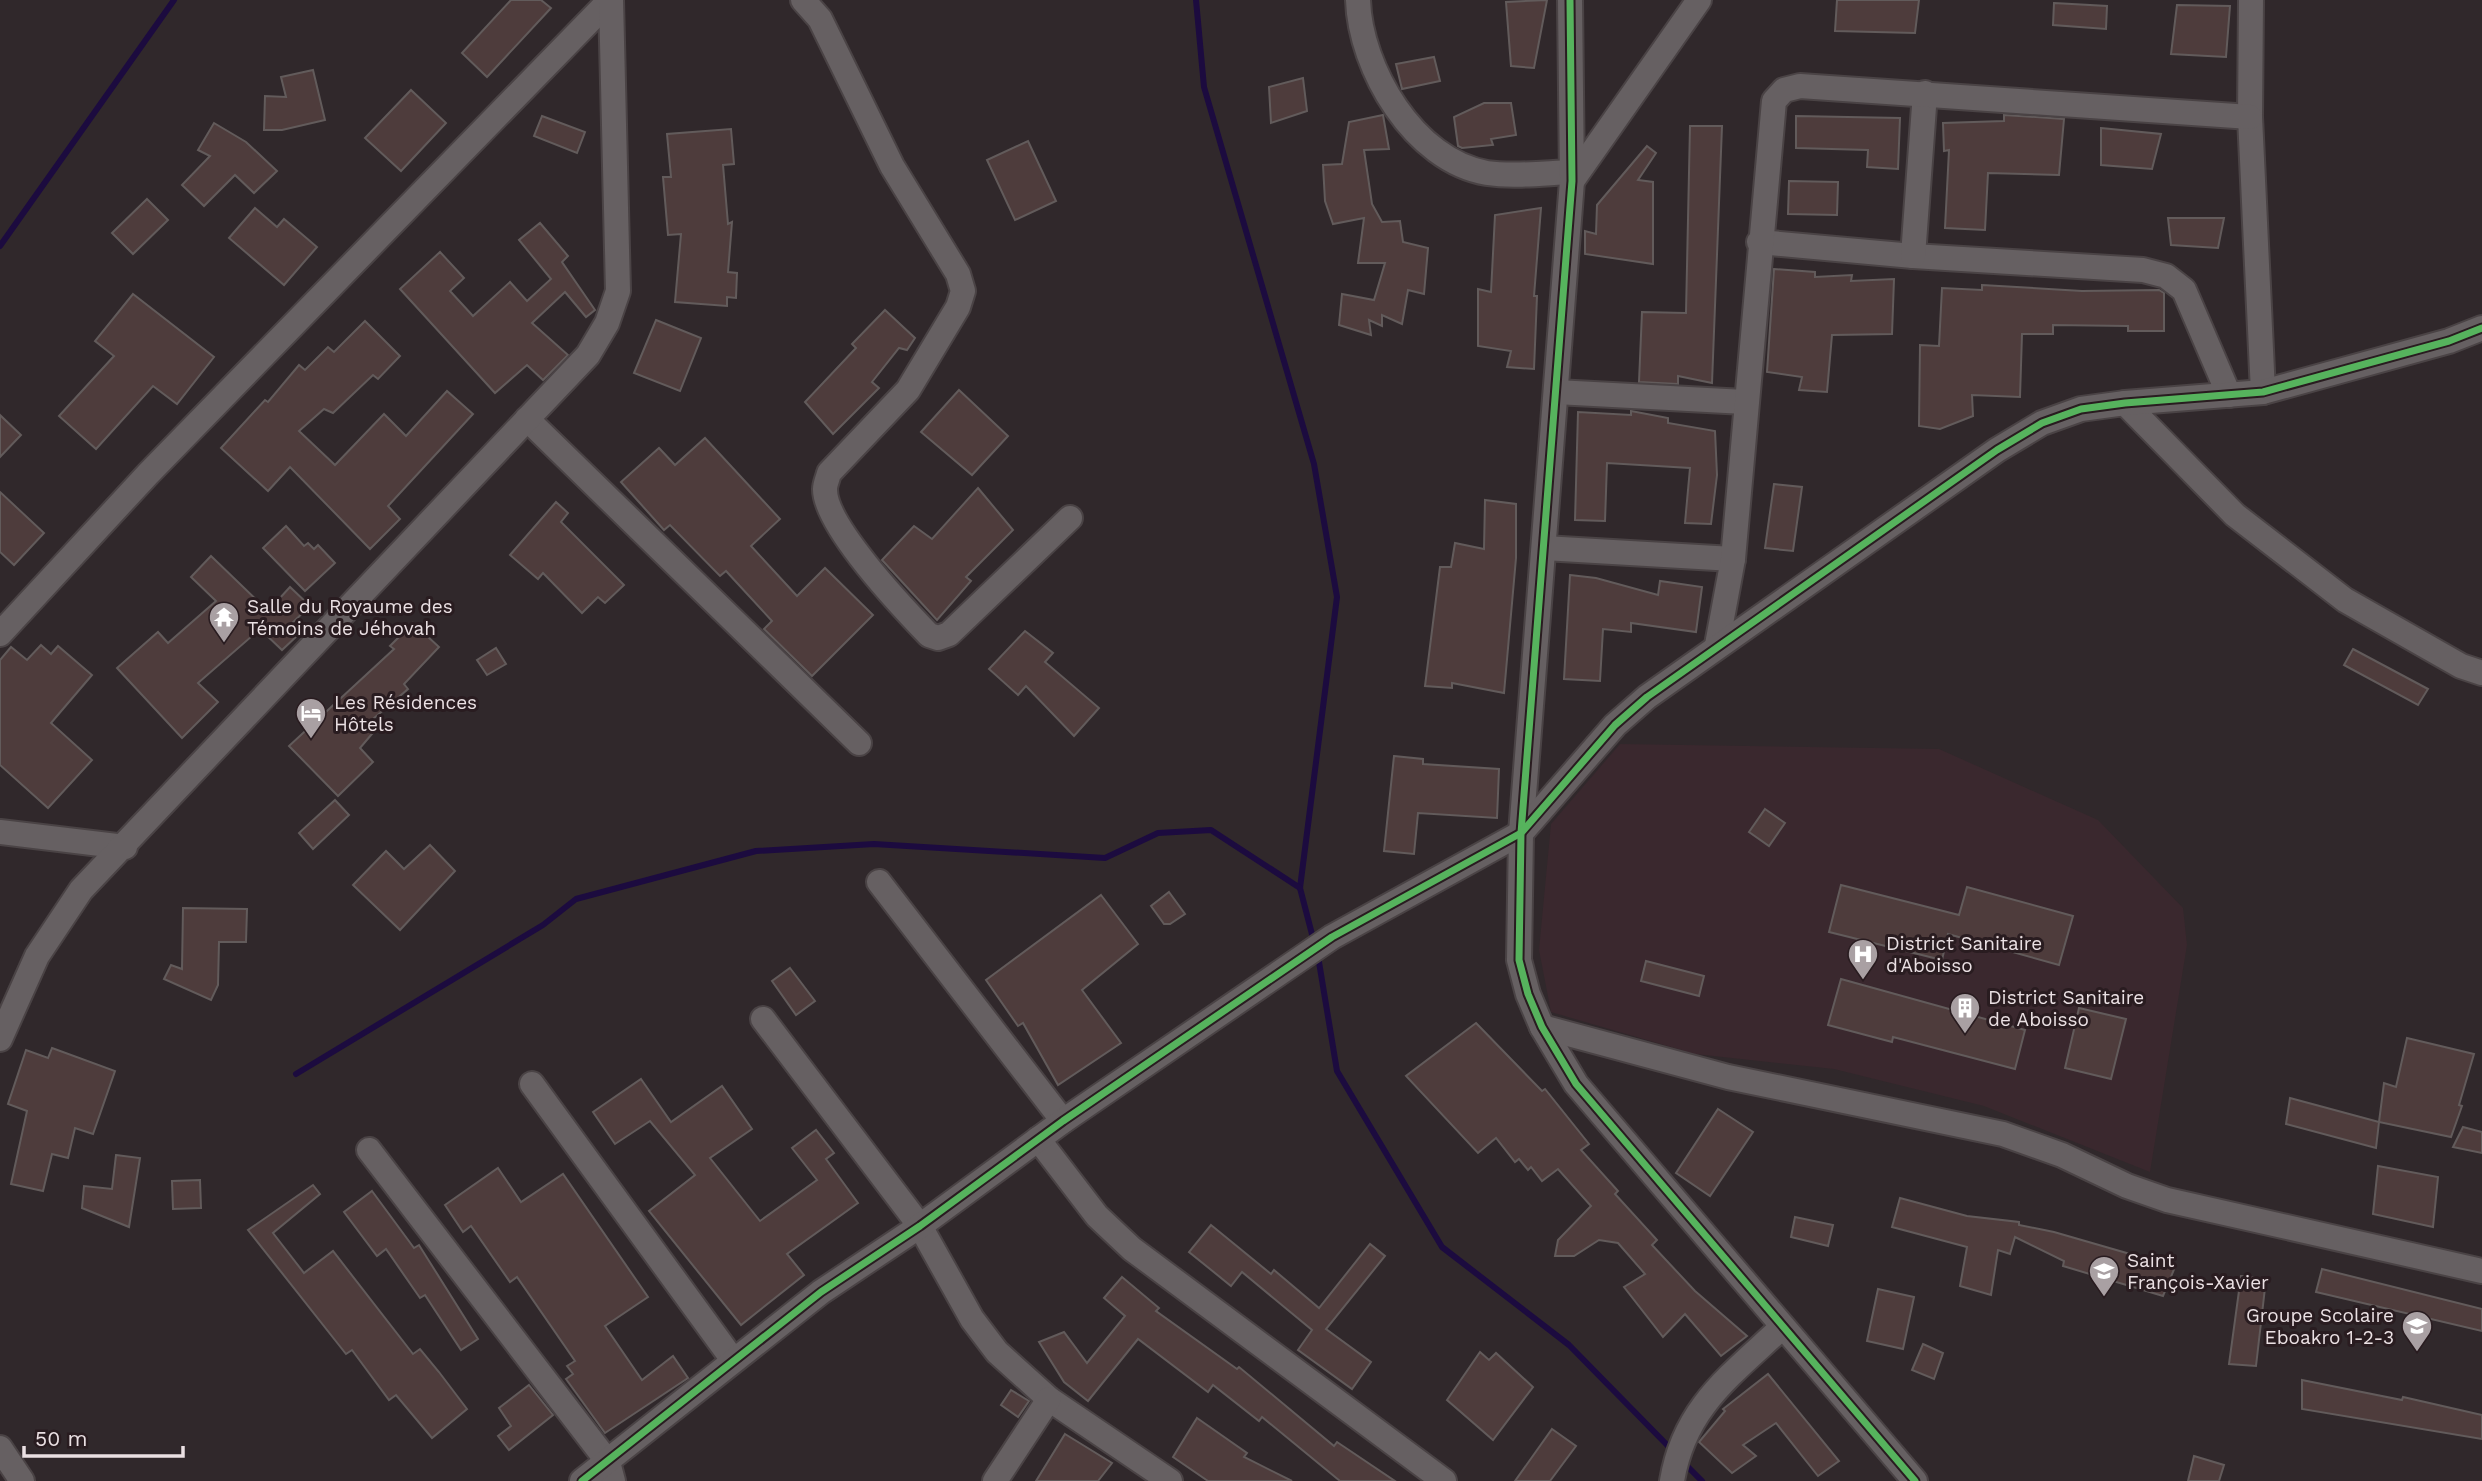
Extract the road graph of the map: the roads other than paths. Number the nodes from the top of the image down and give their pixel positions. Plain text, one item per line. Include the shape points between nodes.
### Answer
1 (803, 0) edge
2 (1358, 0) edge
3 (1570, 0) edge
4 (1699, 0) edge
5 (2251, 0) edge
6 (610, 1) edge
7 (1925, 93) junction
8 (2250, 117) junction
9 (1572, 176) junction
10 (1759, 242) junction
11 (1913, 256) junction
12 (2482, 328) edge
13 (1556, 392) junction
14 (2263, 392) junction
15 (2229, 395) junction
16 (1745, 402) junction
17 (2125, 403) junction
18 (527, 419) junction
19 (1070, 518) dead end
20 (1544, 548) junction
21 (1732, 559) junction
22 (0, 634) edge
23 (1717, 645) junction
24 (2482, 673) edge
25 (859, 743) dead end
26 (0, 832) edge
27 (1521, 834) junction
28 (125, 847) junction
29 (879, 882) dead end
30 (763, 1019) dead end
31 (1542, 1027) junction
32 (0, 1039) edge
33 (532, 1084) dead end
34 (1063, 1121) junction
35 (1038, 1139) junction
36 (369, 1150) dead end
37 (920, 1226) junction
38 (2482, 1271) edge
39 (1782, 1328) junction
40 (733, 1360) junction
41 (1049, 1399) junction
42 (0, 1448) edge
43 (610, 1471) edge
44 (22, 1481) edge
45 (582, 1481) edge
46 (995, 1481) edge
47 (1170, 1481) edge
48 (1444, 1481) edge
49 (1672, 1481) edge
50 (1915, 1481) edge

1 - 19 street via 820,19 892,166 958,274 962,291 958,307 908,390 829,473 825,489 830,508 875,578 929,635 938,638 949,634
2 - 9 street via 1368,54 1382,87 1402,117 1441,154 1488,173
3 - 9 street
4 - 9 street
5 - 8 street
6 - 18 street via 618,291 607,323 588,355
6 - 22 street via 148,474
7 - 8 street
7 - 10 street via 1800,86 1784,90 1774,101
7 - 11 street
8 - 14 street
9 - 13 street
10 - 11 street
10 - 16 street
11 - 15 street via 2143,270 2166,276 2184,290
12 - 14 street
13 - 16 street
13 - 20 street
14 - 15 street
15 - 17 street
16 - 21 street
17 - 23 street via 2081,410 2042,423
17 - 24 street via 2235,515 2345,600 2461,666
18 - 25 street
18 - 28 street
20 - 21 street
20 - 27 street
21 - 23 street
23 - 27 street via 1615,725
26 - 28 street
27 - 31 street via 1519,960
27 - 34 street via 1332,937
28 - 32 street via 80,890 37,956
29 - 34 street
30 - 37 street
31 - 38 street via 1728,1077 2003,1134 2167,1199
31 - 39 street via 1576,1084
33 - 40 street
34 - 35 street
35 - 37 street
35 - 48 street via 1097,1216 1132,1249
36 - 43 street
37 - 40 street via 821,1292
37 - 41 street via 972,1319 997,1352
39 - 49 street via 1705,1399 1676,1453
39 - 50 street
40 - 43 street
41 - 46 street
41 - 47 street
42 - 44 street
43 - 45 street

